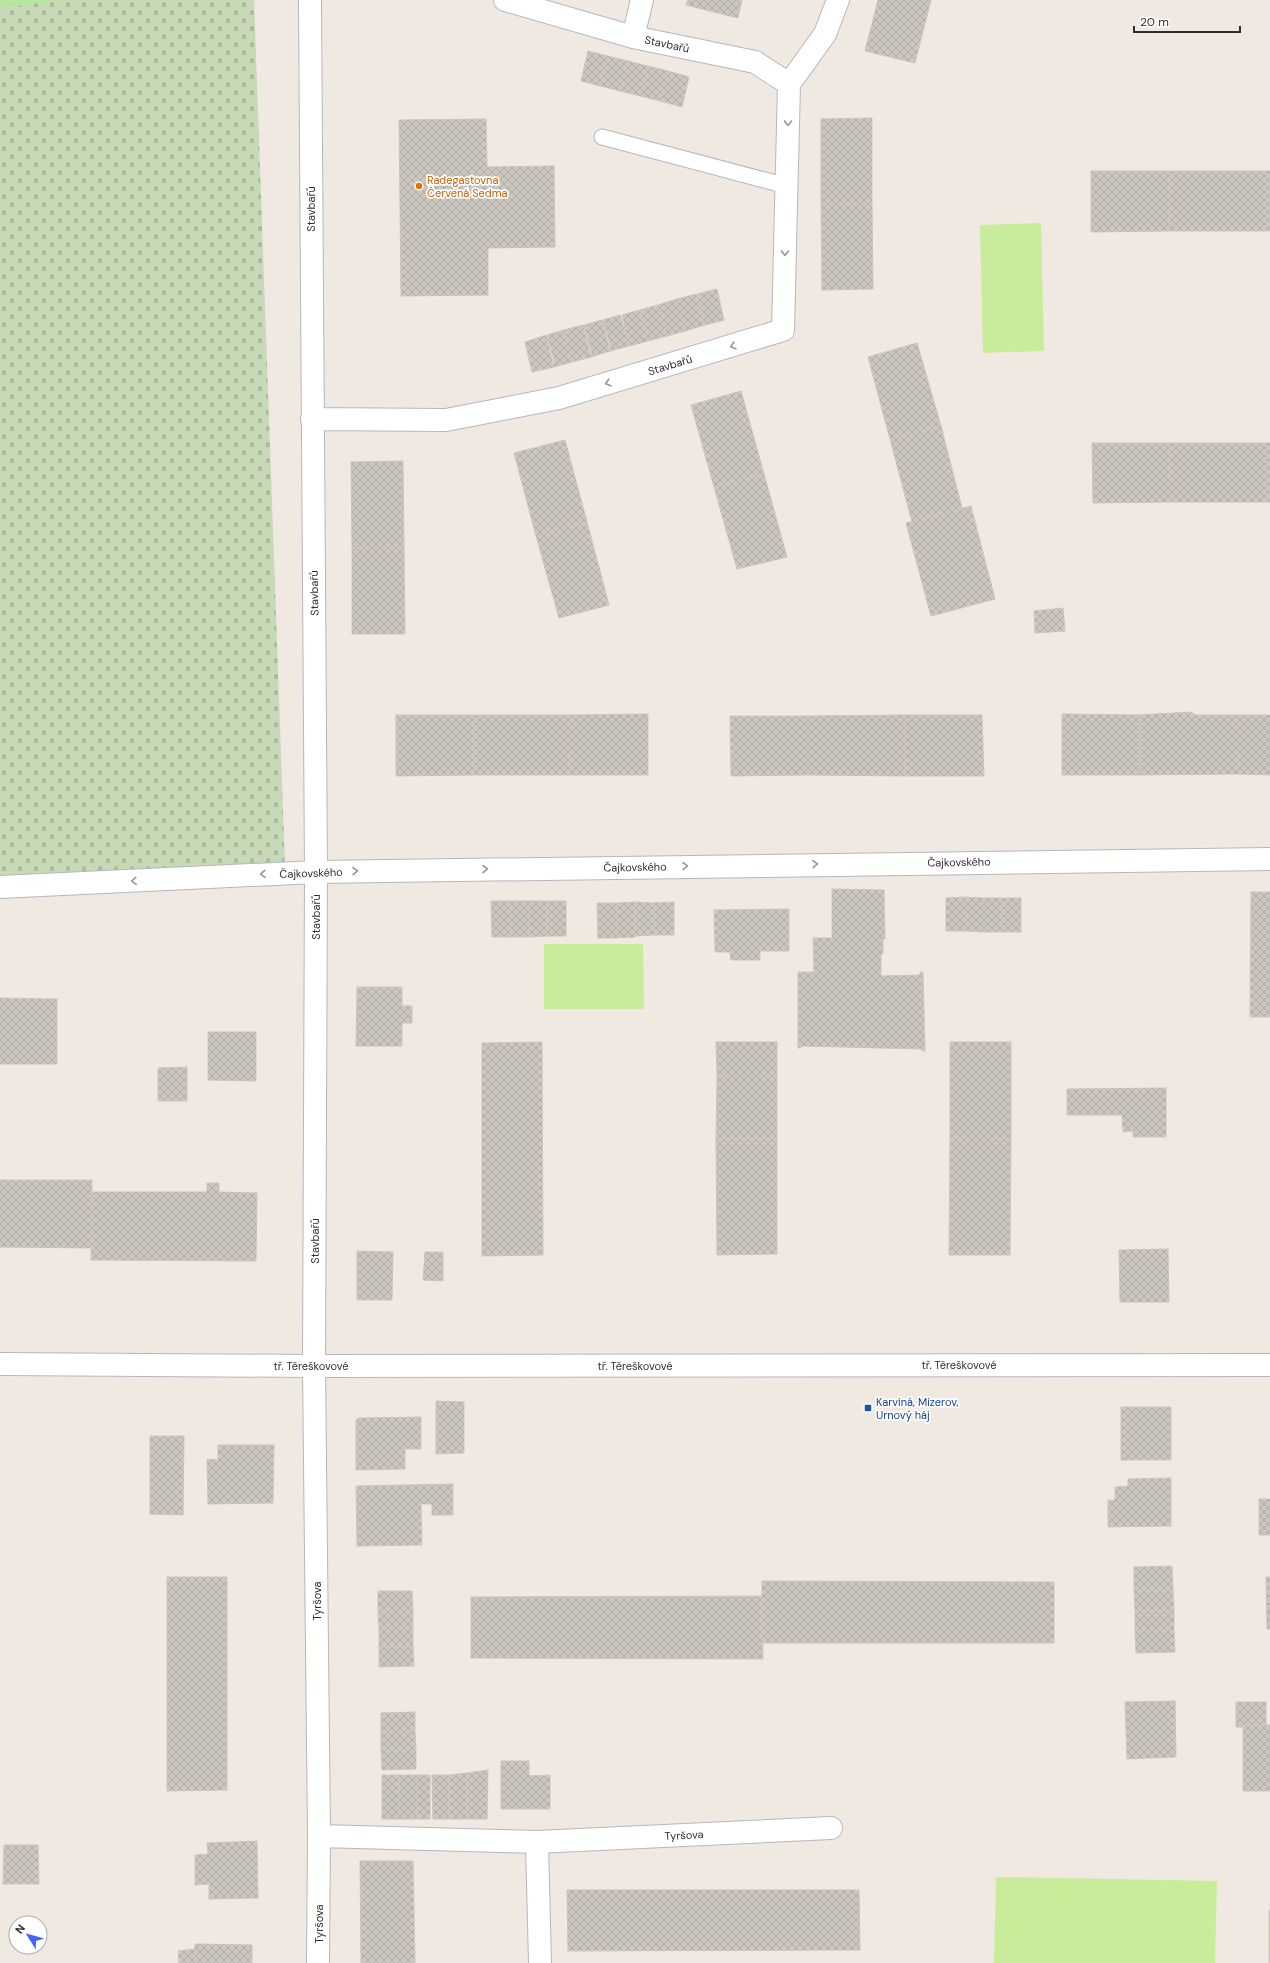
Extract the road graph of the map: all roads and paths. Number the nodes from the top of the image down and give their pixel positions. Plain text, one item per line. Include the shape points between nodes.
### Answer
1 (310, 0) edge
2 (505, 0) edge
3 (642, 0) edge
4 (838, 0) edge
5 (632, 37) junction
6 (789, 84) junction
7 (602, 137) dead end
8 (787, 186) junction
9 (312, 419) junction
10 (1270, 859) edge
11 (316, 872) junction
12 (0, 887) edge
13 (0, 1364) edge
14 (1270, 1365) edge
15 (314, 1366) junction
16 (831, 1828) dead end
17 (319, 1836) junction
18 (537, 1842) junction
19 (318, 1963) edge
20 (540, 1963) edge

1 - 9 street, Stavbařů
2 - 5 street, Stavbařů
3 - 5 street, Stavbařů
4 - 6 street via 825,34
5 - 6 street, Stavbařů via 755,62
6 -> 8 street, Stavbařů
7 - 8 lane
8 -> 9 street, Stavbařů via 783,330 559,398 446,420
9 - 11 street, Stavbařů
11 -> 10 street, Čajkovského
11 -> 12 street, Čajkovského
11 - 15 street, Stavbařů
13 - 15 street, tř. Těreškovové
14 - 15 street, tř. Těreškovové
15 - 17 street, Tyršova
16 - 18 street, Tyršova
17 - 18 street, Tyršova
17 - 19 street, Tyršova
18 - 20 street

